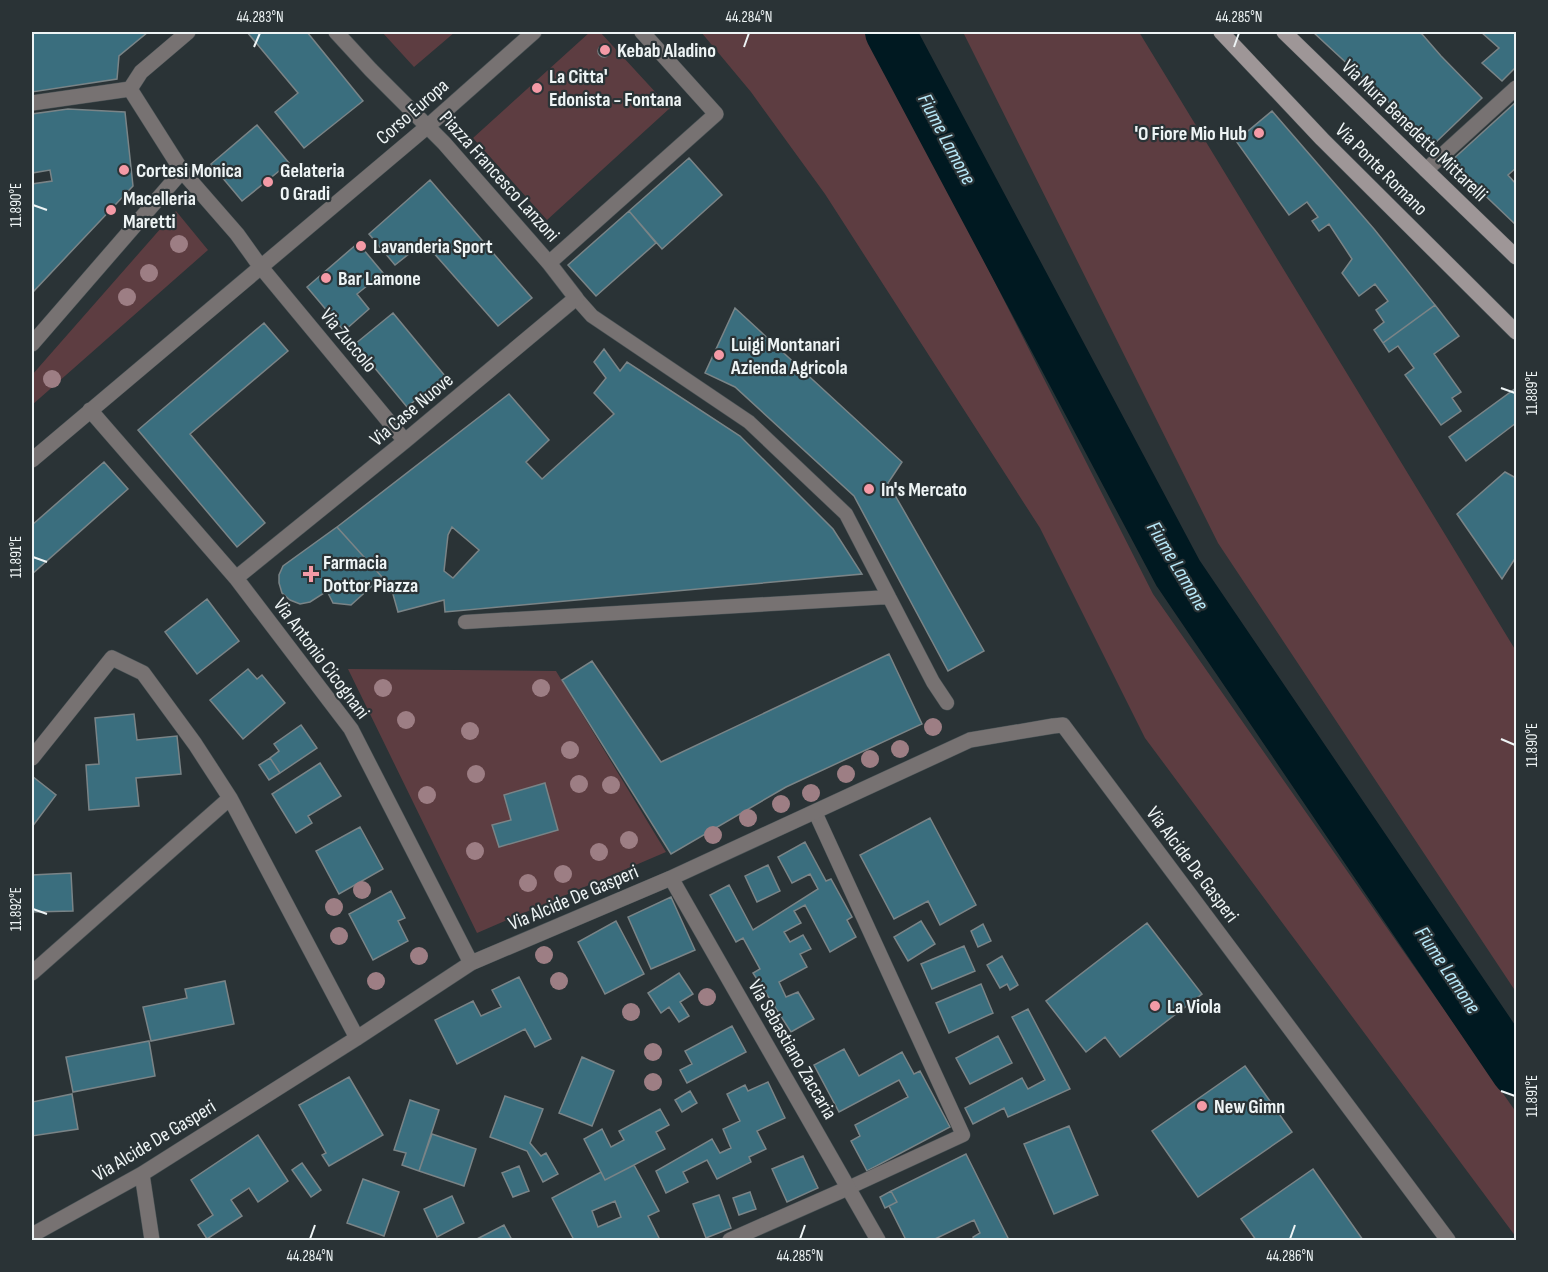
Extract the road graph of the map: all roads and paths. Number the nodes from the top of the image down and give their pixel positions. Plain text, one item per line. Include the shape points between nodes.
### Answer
1 (188, 32) edge
2 (336, 32) edge
3 (534, 32) edge
4 (642, 32) edge
5 (1221, 32) edge
6 (1284, 32) edge
7 (1516, 88) edge
8 (130, 89) junction
9 (32, 103) edge
10 (428, 126) junction
11 (1426, 170) junction
12 (182, 171) junction
13 (1516, 257) edge
14 (549, 263) junction
15 (260, 266) junction
16 (576, 298) junction
17 (1516, 332) edge
18 (32, 344) edge
19 (90, 410) junction
20 (405, 441) junction
21 (32, 460) edge
22 (236, 578) junction
23 (889, 597) junction
24 (465, 622) dead end
25 (947, 703) dead end
26 (32, 758) edge
27 (230, 798) junction
28 (815, 812) junction
29 (671, 878) junction
30 (471, 963) junction
31 (32, 973) edge
32 (357, 1038) junction
33 (142, 1174) junction
34 (848, 1188) junction
35 (32, 1235) edge
36 (152, 1240) edge
37 (730, 1240) edge
38 (878, 1240) edge
39 (1448, 1240) edge

1 - 8 street via 141,72
2 - 10 street, Piazza Francesco Lanzoni
3 - 10 street, Corso Europa
4 - 14 street, Piazza Francesco Lanzoni via 716,114
5 - 17 street, Via Ponte Romano via 1322,139
6 - 11 street, Via Mura Benedetto Mittarelli
7 - 11 street
8 - 9 street
8 - 12 street
10 - 14 street, Piazza Francesco Lanzoni
10 - 15 street, Corso Europa
11 - 13 street, Via Mura Benedetto Mittarelli
12 - 15 street
12 - 18 street
14 - 16 street
15 - 19 street, Corso Europa
15 - 20 street, Via Zuccolo
16 - 20 street, Via Case Nuove
16 - 23 lane via 592,316 749,422 846,514
19 - 21 street, Corso Europa
19 - 22 street, Via Antonio Cicognani
20 - 22 street, Via Case Nuove
22 - 30 street, Via Antonio Cicognani via 351,729
23 - 24 lane
23 - 25 lane
26 - 27 street via 112,658 143,673
27 - 31 street
27 - 32 street
28 - 29 street, Via Alcide De Gasperi
28 - 34 lane via 963,1134
28 - 39 street, Via Alcide De Gasperi via 970,740 1063,725
29 - 30 street, Via Alcide De Gasperi
29 - 34 street, Via Sebastiano Zaccaria
30 - 32 street, Via Alcide De Gasperi
32 - 33 street, Via Alcide De Gasperi
33 - 35 street, Via Alcide De Gasperi
33 - 36 street
34 - 37 street
34 - 38 street, Via Sebastiano Zaccaria

